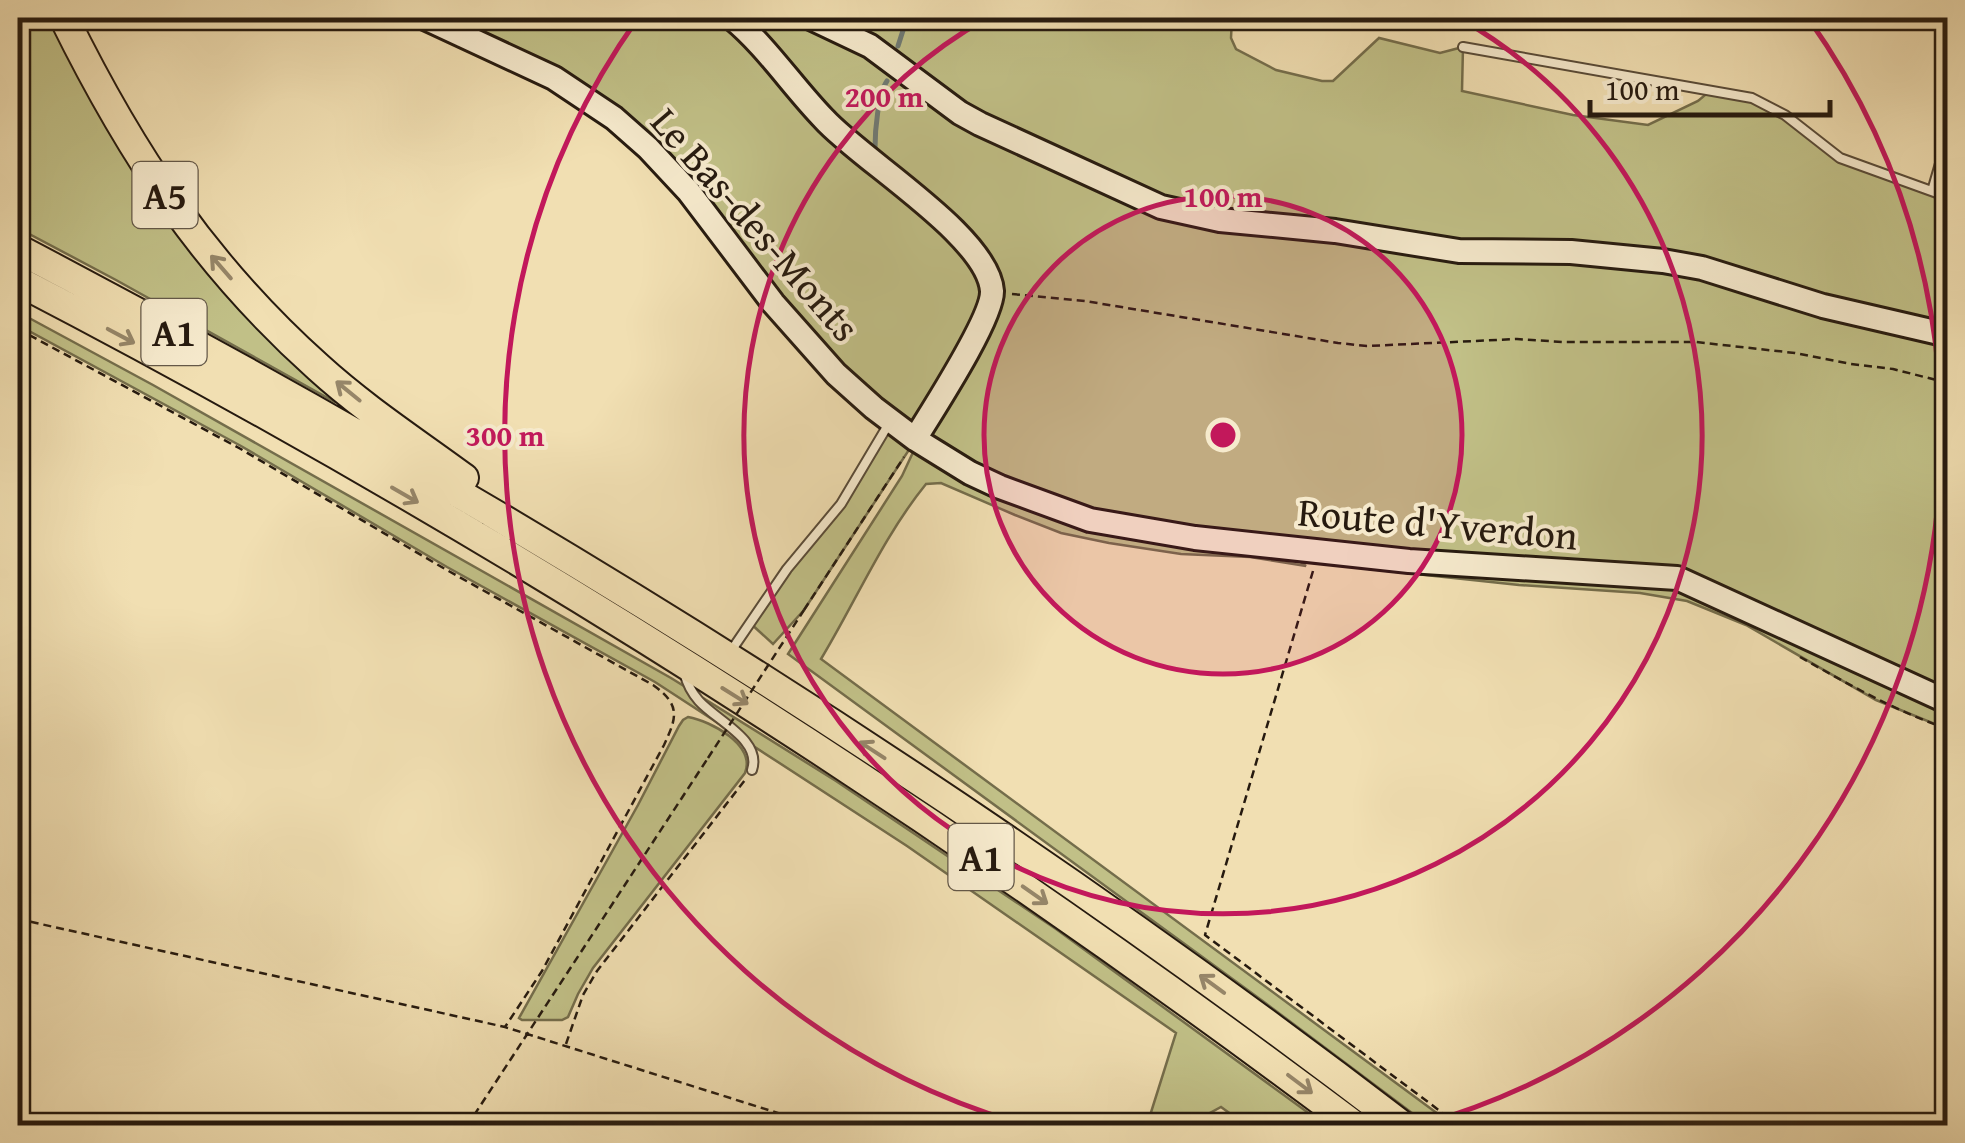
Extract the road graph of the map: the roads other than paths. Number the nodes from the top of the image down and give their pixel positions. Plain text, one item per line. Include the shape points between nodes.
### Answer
1 (64, 18) edge
2 (424, 18) edge
3 (732, 18) edge
4 (811, 18) edge
5 (1463, 47) dead end
6 (1948, 136) edge
7 (1932, 191) junction
8 (1948, 197) edge
9 (18, 249) edge
10 (18, 282) edge
11 (1948, 335) edge
12 (890, 421) junction
13 (916, 439) junction
14 (584, 568) junction
15 (728, 657) junction
16 (682, 662) junction
17 (1948, 702) edge
18 (752, 770) road end
19 (1355, 1126) edge
20 (1403, 1126) edge

14 -> 1 highway, A5 via 346,391 258,309 150,174
2 - 12 street, Le Bas-des-Monts via 554,78 626,128 688,192 816,354
3 - 13 street via 847,143 934,212 986,268 992,294 984,322
4 - 11 street via 881,52 980,124 1192,216 1458,251 1663,261
5 - 7 lane via 1752,98 1840,158
6 - 7 lane
7 - 8 lane
9 - 14 highway, A1
10 -> 16 highway, A1 via 218,388
12 - 13 street, Le Bas-des-Monts
12 - 15 lane via 841,504 786,569
13 - 17 street, Route d'Yverdon via 1000,487 1090,520 1319,551 1677,578
14 - 15 highway, A1
20 -> 15 highway, A1 via 1034,858
16 - 18 lane via 696,698 749,746
16 -> 19 highway, A1 via 1017,882

